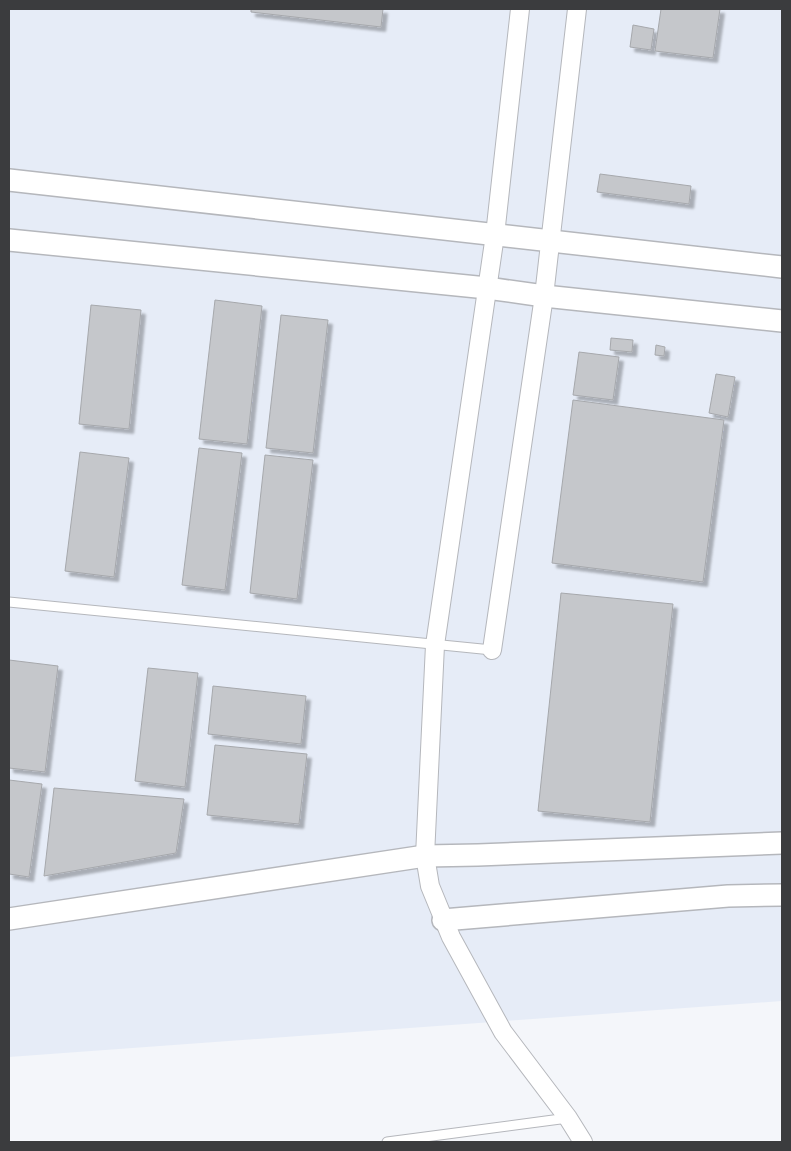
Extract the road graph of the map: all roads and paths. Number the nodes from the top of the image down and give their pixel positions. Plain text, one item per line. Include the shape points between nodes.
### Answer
1 (520, 9) edge
2 (577, 9) edge
3 (9, 180) edge
4 (494, 235) junction
5 (9, 240) edge
6 (551, 242) junction
7 (782, 267) edge
8 (487, 288) junction
9 (544, 296) junction
10 (782, 321) edge
11 (9, 602) edge
12 (436, 645) junction
13 (492, 650) joint
14 (782, 844) edge
15 (425, 856) junction
16 (782, 895) edge
17 (9, 919) edge
18 (443, 920) junction
19 (568, 1118) junction
20 (387, 1142) edge
21 (583, 1142) edge

1 - 4 street
2 - 6 street
3 - 4 street
4 - 6 street
4 - 8 street
5 - 8 street
6 - 7 street
6 - 9 street
8 - 9 street
8 - 12 street
9 - 10 street
9 - 13 street
11 - 12 lane
12 - 13 lane
12 - 15 street
14 - 15 street
15 - 17 street
15 - 18 street via 430,886
16 - 18 street via 728,896
18 - 19 street via 503,1032
19 - 20 lane
19 - 21 street

